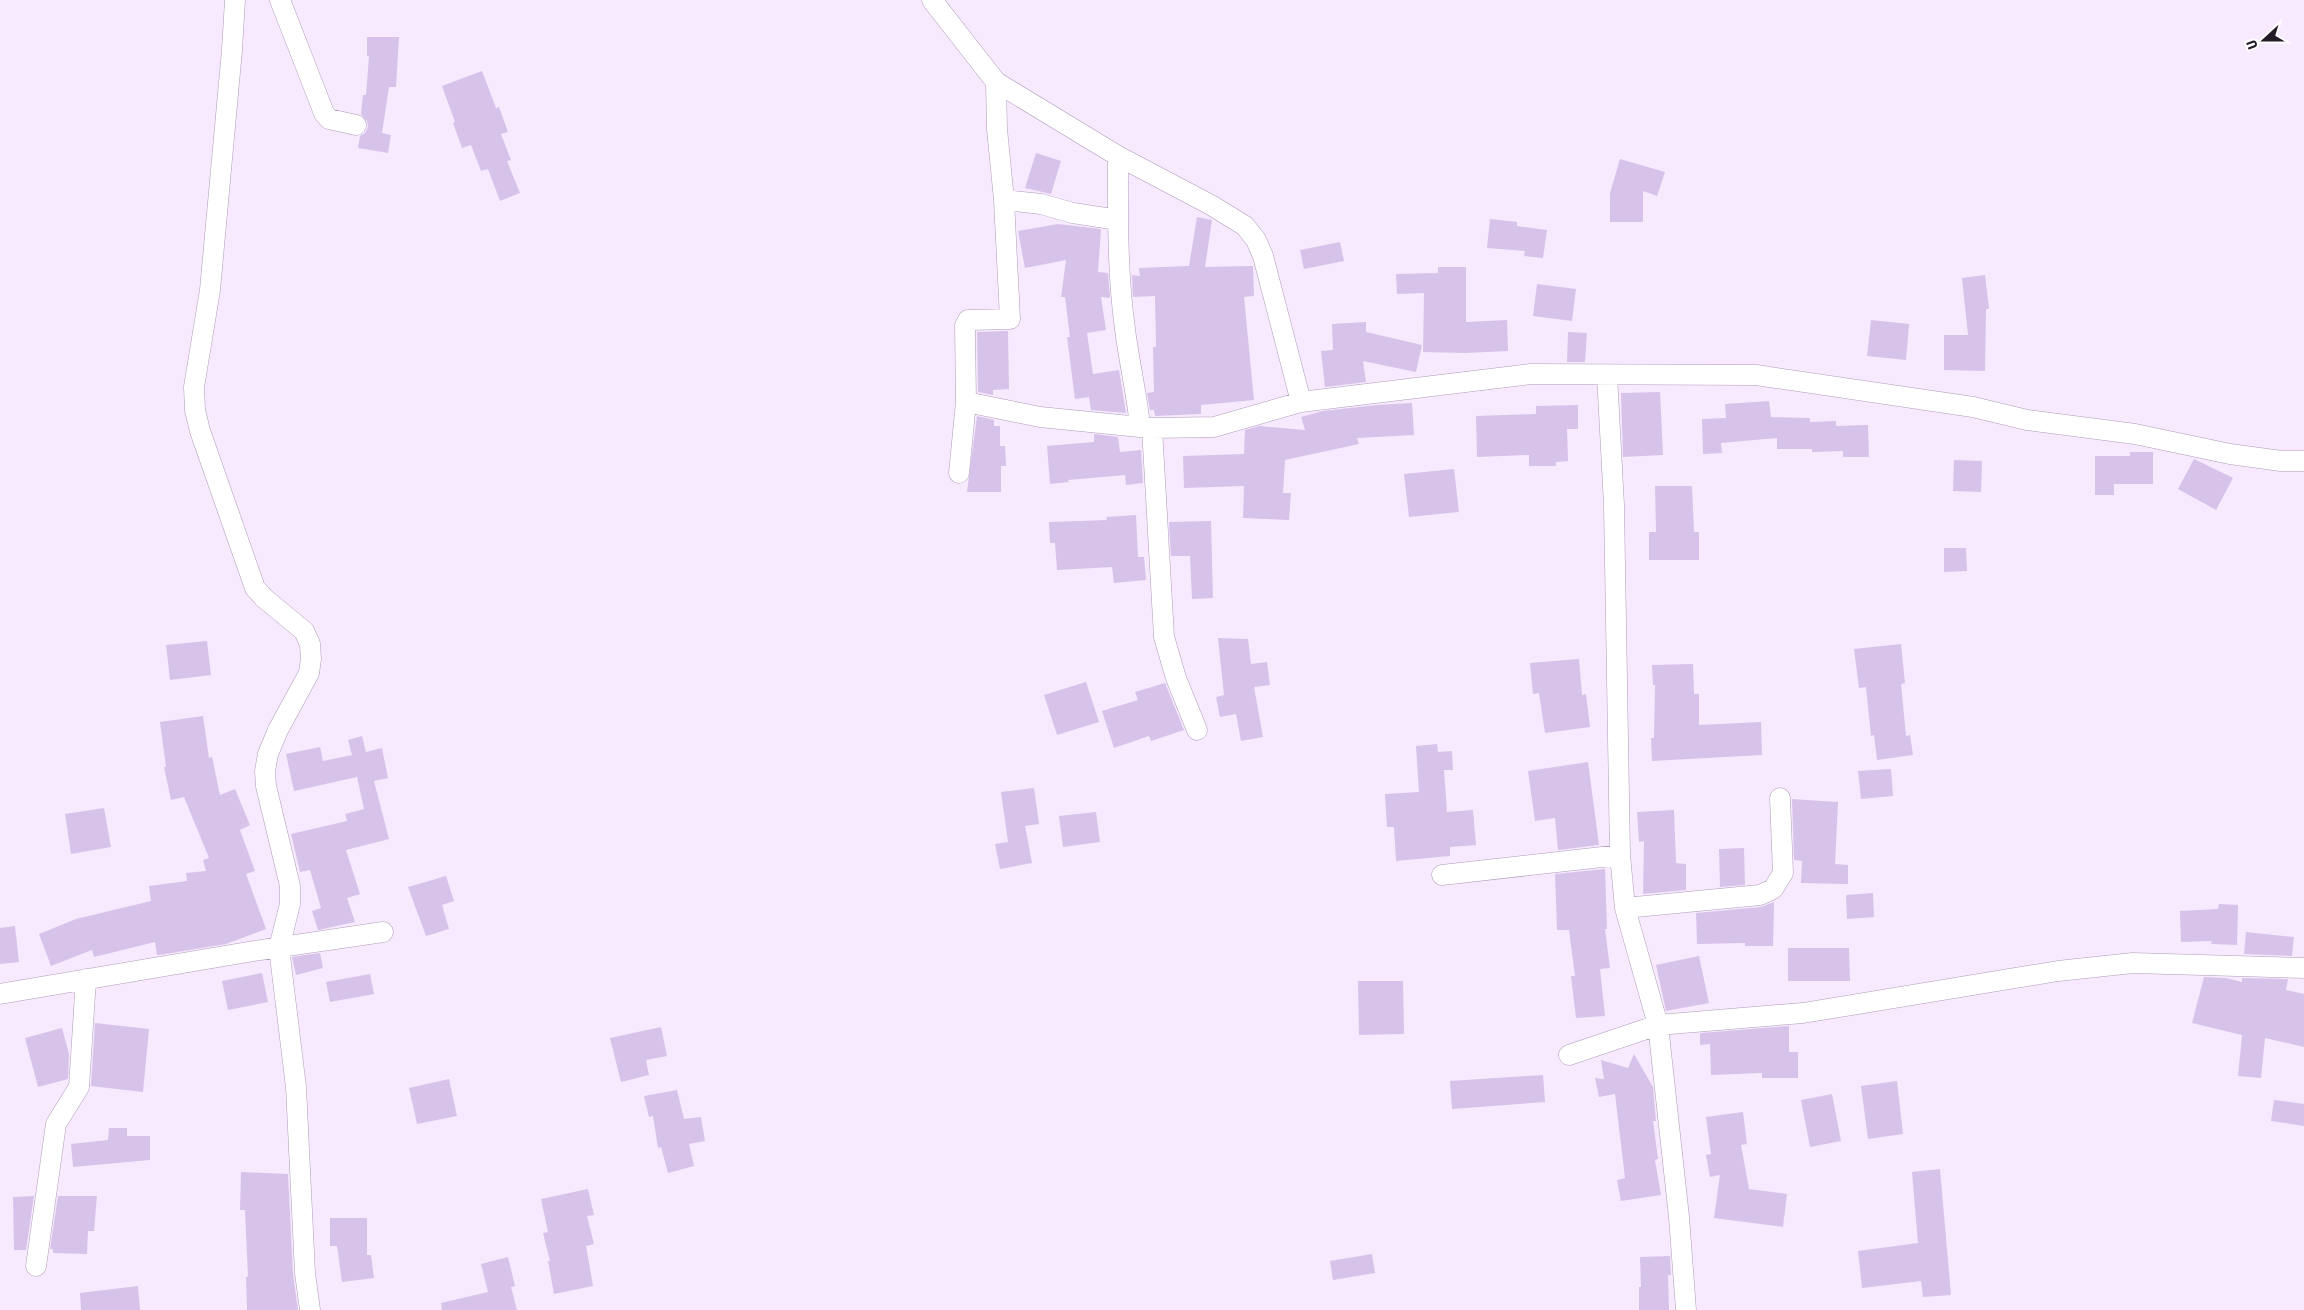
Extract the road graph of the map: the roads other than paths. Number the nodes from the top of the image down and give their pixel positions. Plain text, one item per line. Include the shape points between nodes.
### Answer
1 (234, 0) edge
2 (280, 0) edge
3 (932, 0) edge
4 (996, 82) junction
5 (356, 124) dead end
6 (1118, 156) junction
7 (1004, 200) junction
8 (1118, 220) junction
9 (1607, 375) junction
10 (966, 402) junction
11 (1301, 402) junction
12 (1146, 428) junction
13 (2304, 461) edge
14 (959, 474) dead end
15 (1197, 730) dead end
16 (1780, 798) dead end
17 (1620, 854) junction
18 (1442, 875) dead end
19 (1626, 908) junction
20 (383, 932) dead end
21 (279, 948) junction
22 (2304, 968) edge
23 (86, 979) junction
24 (0, 994) edge
25 (1658, 1025) junction
26 (1569, 1055) dead end
27 (36, 1266) dead end
28 (310, 1310) edge
29 (1686, 1310) edge

1 - 21 street via 210,290 194,387 195,410 253,582 264,598 304,631 310,644 309,673 278,730 266,762 266,786 290,886 290,904
2 - 5 street via 324,113 329,119
3 - 4 street
4 - 6 street
4 - 7 street
6 - 8 street
6 - 11 street via 1211,205 1245,226 1256,240
7 - 8 street
7 - 10 street via 1010,319 968,320 965,326
8 - 12 street via 1125,329
9 - 11 street via 1531,374
9 - 13 street via 1756,375 1973,408 2028,420 2135,434 2230,454
9 - 17 street via 1614,505
10 - 12 street via 1040,418
10 - 14 street
11 - 12 street via 1214,427
12 - 15 street via 1164,637
16 - 19 street via 1783,873 1773,889 1760,895
17 - 18 street
17 - 19 street
19 - 25 street
20 - 21 street
21 - 23 street
21 - 28 street via 296,1087 305,1273
22 - 25 street via 2133,963 1929,991 1803,1013
23 - 24 street
23 - 27 street via 78,1087 56,1124
25 - 26 street
25 - 29 street

